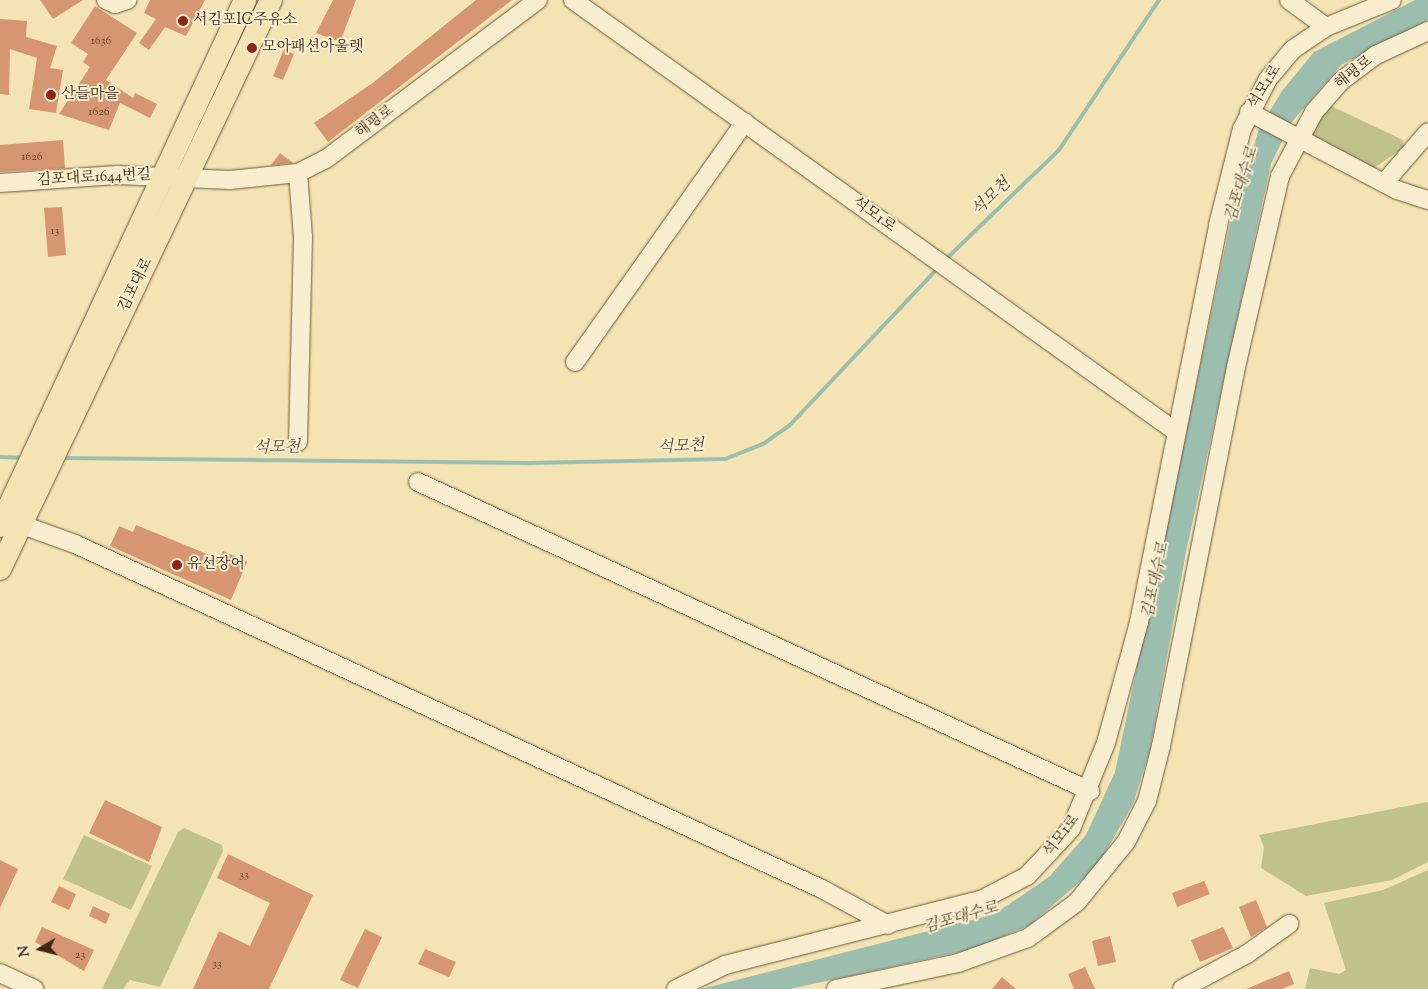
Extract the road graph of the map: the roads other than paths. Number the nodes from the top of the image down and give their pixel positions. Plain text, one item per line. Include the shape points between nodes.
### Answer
1 (106, 0) edge
2 (127, 0) edge
3 (245, 0) edge
4 (270, 0) edge
5 (538, 0) edge
6 (573, 0) edge
7 (1289, 0) edge
8 (1392, 0) edge
9 (1326, 27) junction
10 (1428, 31) edge
11 (214, 68) junction
12 (219, 111) junction
13 (1254, 114) junction
14 (745, 122) junction
15 (1428, 132) edge
16 (1297, 137) junction
17 (298, 173) junction
18 (164, 175) junction
19 (188, 176) junction
20 (0, 183) edge
21 (1384, 183) junction
22 (1428, 200) edge
23 (575, 362) dead end
24 (1175, 431) junction
25 (298, 442) dead end
26 (418, 482) dead end
27 (16, 513) edge
28 (0, 569) edge
29 (1090, 791) junction
30 (1289, 924) dead end
31 (888, 925) junction
32 (0, 973) edge
33 (34, 989) edge
34 (676, 989) edge
35 (836, 989) edge
36 (1182, 989) edge

1 - 2 lane via 115,4
3 - 11 main road, 김포대로
4 - 12 main road, 김포대로
5 - 17 lane, 해평로 via 326,159
6 - 14 lane, 석모1로
7 - 9 lane
8 - 9 lane, 석모1로
9 - 13 lane, 석모1로 via 1282,61
10 - 16 lane, 해평로 via 1354,69 1326,96
11 - 12 main road via 218,80 210,103
11 - 18 main road, 김포대로
12 - 19 main road, 김포대로
13 - 16 lane
13 - 24 lane, 석모1로 via 1218,224
14 - 23 lane
14 - 24 lane, 석모1로
15 - 21 lane
16 - 21 lane
16 - 35 lane, 해평로 via 1278,183 1260,252 1161,746 1137,823 1092,887 1028,938 958,963
17 - 19 lane, 해평로 via 230,180
17 - 25 lane via 303,237
18 - 19 lane, 김포대로1644번길
18 - 20 lane, 김포대로1644번길
18 - 27 main road, 김포대로 via 46,424
19 - 27 main road, 김포대로 via 69,421
21 - 22 lane
24 - 29 lane, 석모1로 via 1138,622
26 - 29 lane
27 - 28 main road, 김포대로
27 - 31 lane via 129,569 822,889
29 - 31 lane, 석모1로 via 1071,830 1027,876 966,905
30 - 36 lane via 1247,954
31 - 34 lane, 석모1로 via 725,965
32 - 33 lane

